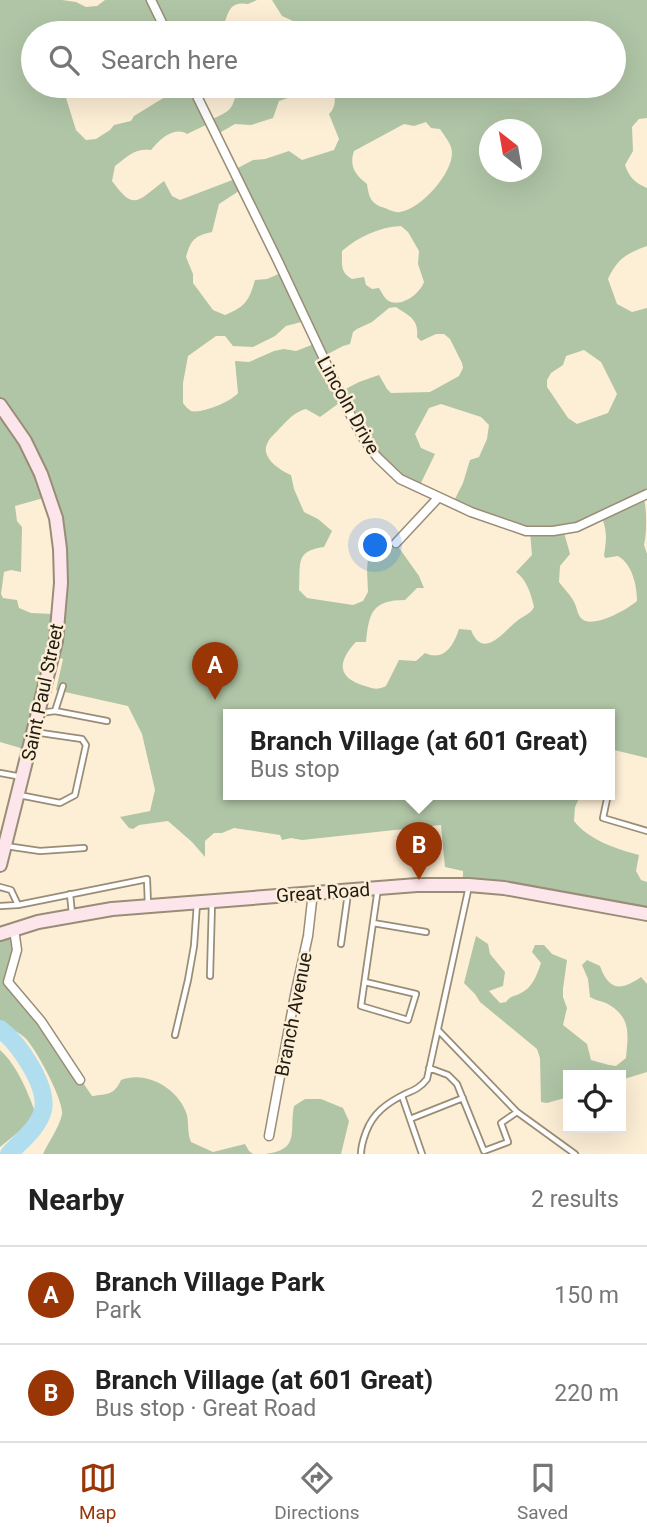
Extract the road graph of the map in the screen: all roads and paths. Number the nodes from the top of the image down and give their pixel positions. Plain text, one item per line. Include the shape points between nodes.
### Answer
1 (151, 0) edge
2 (161, 21) edge
3 (198, 98) edge
4 (0, 405) edge
5 (647, 494) edge
6 (438, 498) junction
7 (396, 543) dead end
8 (64, 686) dead end
9 (55, 711) junction
10 (39, 713) junction
11 (107, 721) dead end
12 (34, 732) junction
13 (0, 773) edge
14 (23, 777) junction
15 (18, 795) junction
16 (607, 800) edge
17 (647, 831) edge
18 (5, 846) junction
19 (84, 848) dead end
20 (0, 865) edge
21 (469, 885) junction
22 (0, 887) edge
23 (379, 887) junction
24 (348, 890) junction
25 (313, 892) junction
26 (70, 894) junction
27 (212, 901) junction
28 (197, 902) junction
29 (18, 905) junction
30 (0, 906) edge
31 (148, 906) junction
32 (647, 914) edge
33 (73, 915) junction
34 (373, 923) junction
35 (14, 929) junction
36 (426, 932) dead end
37 (0, 934) edge
38 (341, 944) dead end
39 (210, 976) dead end
40 (365, 982) junction
41 (438, 1030) junction
42 (175, 1035) dead end
43 (429, 1068) junction
44 (80, 1080) dead end
45 (402, 1096) junction
46 (463, 1098) junction
47 (517, 1112) junction
48 (410, 1119) junction
49 (269, 1136) dead end
50 (361, 1154) edge
51 (422, 1154) edge
52 (575, 1154) edge

1 - 2 street
3 - 6 street, Lincoln Drive via 363,438 400,479
4 - 10 main road, Saint Paul Street via 25,440 41,474 60,549 57,640
5 - 6 street, Lincoln Drive via 577,527 526,531
6 - 7 street
8 - 9 lane
9 - 10 lane
9 - 11 lane
10 - 12 main road, Saint Paul Street
12 - 14 main road, Saint Paul Street
12 - 15 lane via 82,739 86,746 75,795 60,803
13 - 14 lane
14 - 15 main road, Saint Paul Street
15 - 18 main road, Saint Paul Street
16 - 17 lane via 603,818
18 - 19 lane via 40,851
18 - 20 main road, Saint Paul Street
21 - 23 main road, Great Road
21 - 32 main road, Great Road
21 - 41 lane
22 - 29 lane via 11,890
23 - 24 main road, Great Road
23 - 34 lane
24 - 25 main road, Great Road
24 - 38 lane
25 - 27 main road, Great Road
25 - 49 street, Branch Avenue
26 - 29 lane
26 - 31 lane via 146,879
26 - 33 lane
27 - 28 main road, Great Road
27 - 39 lane
28 - 31 main road, Great Road
28 - 42 lane via 194,946
29 - 30 lane
31 - 33 main road, Great Road
33 - 35 main road, Great Road
34 - 36 lane
34 - 40 lane
35 - 37 main road, Great Road
35 - 44 street via 17,950 8,982 41,1021
40 - 40 lane via 361,1006 408,1020 416,994
41 - 43 lane
41 - 47 lane
43 - 45 lane via 421,1087
43 - 46 lane via 448,1075
45 - 48 lane
45 - 50 lane via 380,1109 368,1127
46 - 47 lane via 484,1151 508,1142 501,1123
46 - 48 lane
47 - 52 lane
48 - 51 lane

